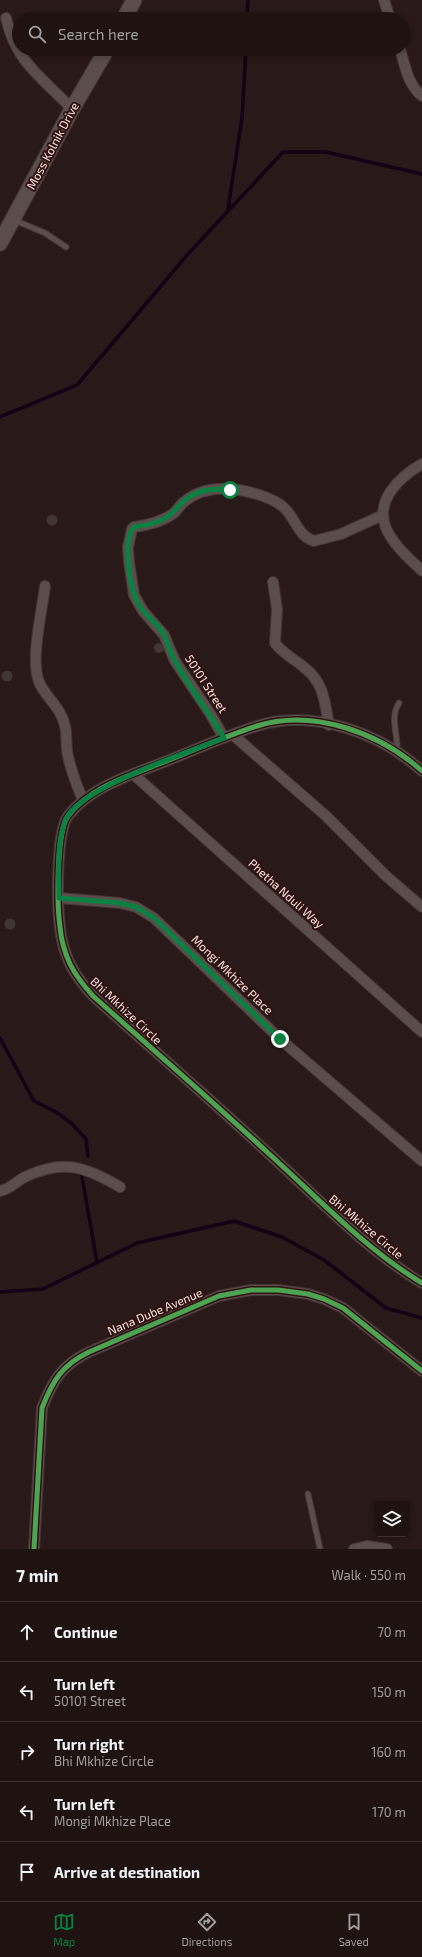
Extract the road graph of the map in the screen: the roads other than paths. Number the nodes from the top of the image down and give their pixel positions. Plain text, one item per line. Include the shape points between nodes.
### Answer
1 (134, 0) edge
2 (384, 0) edge
3 (128, 12) edge
4 (388, 12) edge
5 (6, 18) dead end
6 (12, 38) edge
7 (22, 56) edge
8 (103, 56) edge
9 (402, 56) edge
10 (422, 96) edge
11 (72, 109) junction
12 (13, 220) junction
13 (1, 240) edge
14 (66, 247) dead end
15 (422, 464) edge
16 (383, 515) junction
17 (422, 571) edge
18 (274, 582) dead end
19 (45, 586) dead end
20 (399, 703) dead end
21 (329, 724) junction
22 (229, 737) junction
23 (397, 753) junction
24 (422, 771) edge
25 (133, 774) junction
26 (83, 800) junction
27 (59, 898) junction
28 (422, 907) edge
29 (422, 1032) edge
30 (422, 1161) edge
31 (120, 1187) dead end
32 (0, 1191) edge
33 (422, 1283) edge
34 (422, 1371) edge
35 (308, 1494) dead end
36 (34, 1549) edge
37 (320, 1549) edge
38 (354, 1549) edge
39 (387, 1549) edge

1 - 3 main road
2 - 4 street
5 - 6 street
7 - 11 street via 26,64
8 - 11 main road, Moss Kolnik Drive
9 - 10 street via 410,81
11 - 12 main road, Moss Kolnik Drive
12 - 13 main road, Moss Kolnik Drive
12 - 14 lane via 45,233
15 - 16 street via 408,472 396,484 385,502
16 - 17 street via 390,534 402,551
16 - 22 street, 50101 Street via 341,534 314,541 302,534 288,512 277,503 247,492 215,488 194,495 175,512 157,522 134,527 128,547 130,581 138,604 164,635 175,661
18 - 21 street via 277,609 275,643 317,680 322,689
19 - 26 street via 35,661 36,674 63,718 67,750
20 - 23 lane via 394,720 398,735
21 - 22 street, Bhi Mkhize Circle via 286,721 258,725
21 - 23 street, Bhi Mkhize Circle via 366,735
22 - 25 street, Bhi Mkhize Circle
22 - 28 street via 325,815 385,875
23 - 24 street, Bhi Mkhize Circle
25 - 26 street, Bhi Mkhize Circle
25 - 29 street, Phetha Nduli Way
26 - 27 street, Bhi Mkhize Circle via 67,818 59,848
27 - 30 street, Mongi Mkhize Place via 120,903 136,907 154,918 280,1039
27 - 33 street, Bhi Mkhize Circle via 64,948 81,983 93,996 330,1211 377,1251
31 - 32 street via 98,1174 76,1166 26,1176 6,1190
34 - 36 street, Nana Dube Avenue via 343,1308 308,1294 278,1290 251,1290 219,1296 89,1352 72,1360 60,1371 42,1408
35 - 37 lane
38 - 39 street via 367,1546

